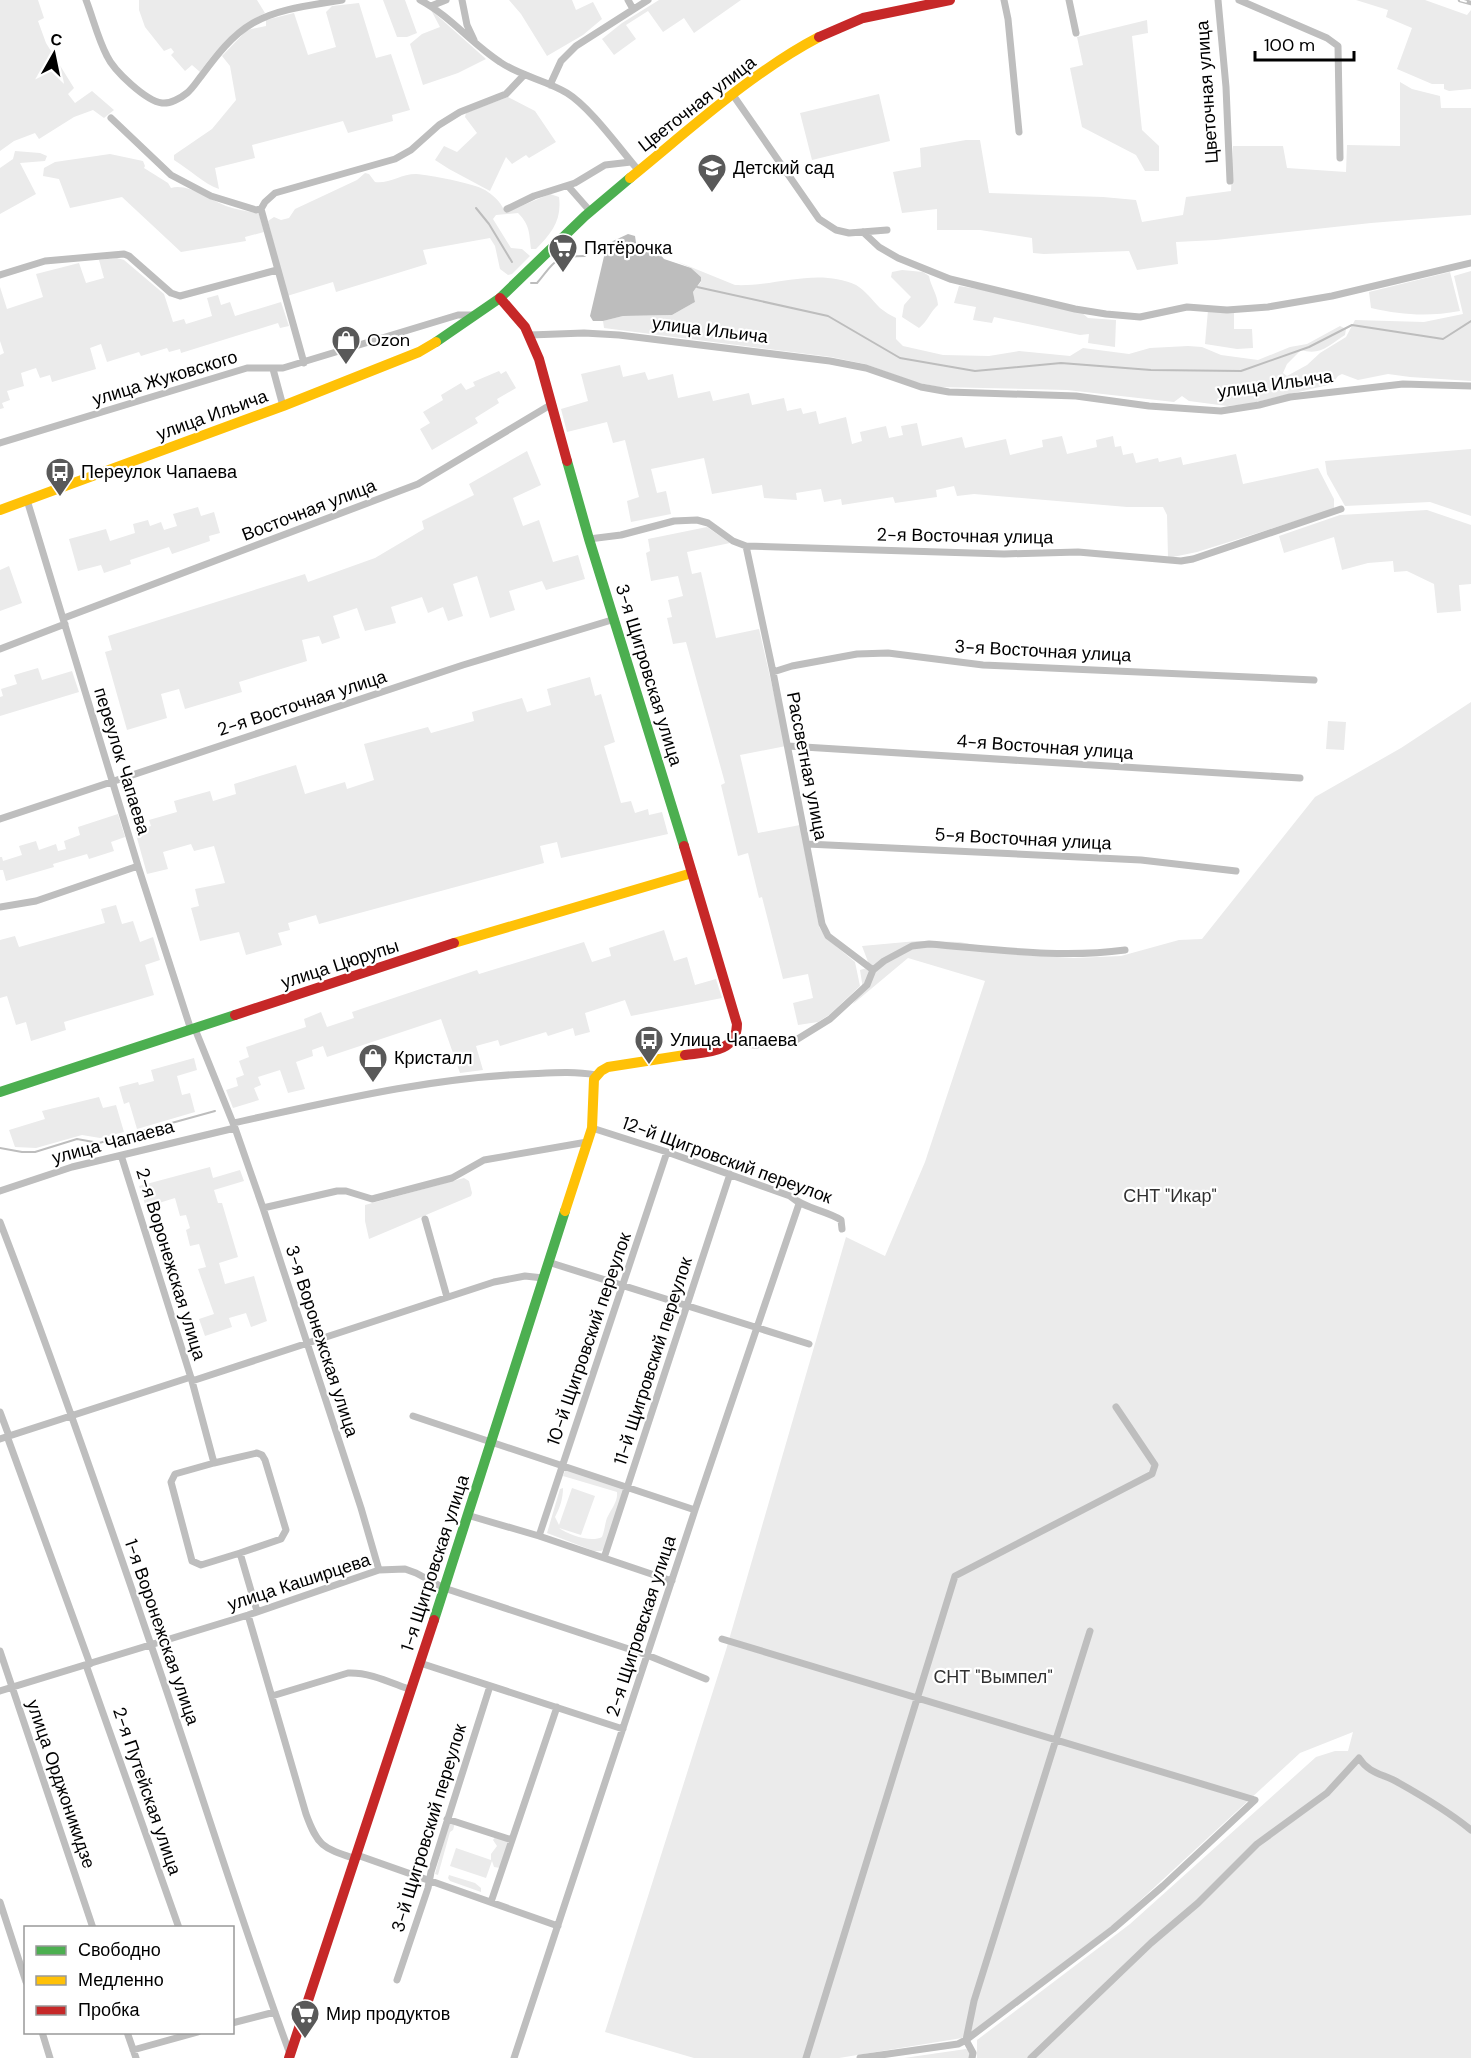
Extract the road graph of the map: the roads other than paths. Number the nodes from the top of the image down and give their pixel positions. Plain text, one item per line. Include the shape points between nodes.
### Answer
1 (86, 0) edge
2 (342, 0) edge
3 (420, 0) edge
4 (446, 0) edge
5 (462, 0) edge
6 (628, 0) edge
7 (648, 0) edge
8 (950, 0) edge
9 (1004, 0) edge
10 (1069, 0) edge
11 (1218, 0) edge
12 (1239, 0) edge
13 (304, 3) edge
14 (431, 6) junction
15 (633, 9) junction
16 (1076, 33) dead end
17 (477, 45) junction
18 (524, 75) junction
19 (550, 85) junction
20 (733, 95) junction
21 (111, 118) dead end
22 (1019, 132) dead end
23 (1340, 158) dead end
24 (635, 166) junction
25 (1230, 181) dead end
26 (568, 186) junction
27 (261, 209) junction
28 (507, 209) dead end
29 (590, 211) junction
30 (887, 230) dead end
31 (863, 232) junction
32 (1471, 263) edge
33 (277, 270) junction
34 (0, 274) edge
35 (500, 298) junction
36 (478, 316) junction
37 (530, 335) junction
38 (304, 363) junction
39 (273, 369) junction
40 (1471, 386) edge
41 (552, 404) junction
42 (283, 406) junction
43 (0, 443) edge
44 (27, 500) junction
45 (1341, 509) dead end
46 (0, 510) edge
47 (589, 539) junction
48 (746, 546) junction
49 (615, 619) junction
50 (64, 621) junction
51 (0, 650) edge
52 (773, 672) junction
53 (1314, 680) dead end
54 (788, 746) junction
55 (1300, 778) dead end
56 (112, 781) junction
57 (0, 819) edge
58 (807, 844) junction
59 (138, 866) junction
60 (1236, 871) dead end
61 (692, 873) junction
62 (0, 907) edge
63 (1125, 950) dead end
64 (873, 970) junction
65 (193, 1029) junction
66 (735, 1038) junction
67 (596, 1075) junction
68 (0, 1092) edge
69 (234, 1126) junction
70 (592, 1128) junction
71 (587, 1142) junction
72 (667, 1152) junction
73 (121, 1155) junction
74 (730, 1174) junction
75 (0, 1191) edge
76 (799, 1204) junction
77 (262, 1208) junction
78 (425, 1219) dead end
79 (0, 1222) edge
80 (843, 1229) dead end
81 (548, 1262) junction
82 (543, 1278) junction
83 (622, 1286) junction
84 (447, 1297) junction
85 (687, 1307) junction
86 (755, 1329) junction
87 (308, 1343) junction
88 (809, 1344) dead end
89 (191, 1379) junction
90 (1116, 1407) dead end
91 (0, 1412) edge
92 (413, 1416) dead end
93 (71, 1417) junction
94 (5, 1437) edge
95 (490, 1443) junction
96 (214, 1463) junction
97 (562, 1466) junction
98 (628, 1487) junction
99 (695, 1510) junction
100 (467, 1515) junction
101 (539, 1536) junction
102 (240, 1553) junction
103 (604, 1558) junction
104 (379, 1570) junction
105 (672, 1581) junction
106 (444, 1588) junction
107 (257, 1611) junction
108 (248, 1615) junction
109 (1090, 1631) dead end
110 (722, 1639) dead end
111 (151, 1645) junction
112 (0, 1651) edge
113 (647, 1655) junction
114 (420, 1663) junction
115 (88, 1665) junction
116 (706, 1679) dead end
117 (490, 1686) junction
118 (12, 1687) junction
119 (0, 1690) edge
120 (411, 1690) junction
121 (272, 1696) junction
122 (917, 1698) junction
123 (557, 1707) junction
124 (623, 1729) junction
125 (1056, 1739) junction
126 (447, 1818) junction
127 (1471, 1830) edge
128 (512, 1840) junction
129 (356, 1857) junction
130 (429, 1880) junction
131 (0, 1902) edge
132 (491, 1902) junction
133 (92, 1926) edge
134 (178, 1926) edge
135 (558, 1926) junction
136 (24, 1976) edge
137 (397, 1980) dead end
138 (275, 2012) junction
139 (234, 2023) edge
140 (43, 2034) edge
141 (128, 2034) edge
142 (192, 2034) edge
143 (966, 2040) junction
144 (134, 2054) edge
145 (290, 2056) edge
146 (50, 2058) edge
147 (514, 2058) edge
148 (806, 2058) edge
149 (860, 2058) edge
150 (972, 2058) edge
151 (1031, 2058) edge

1 - 13 street via 107,57 135,87 164,104 188,93 238,33 254,22
2 - 13 street
3 - 14 street
4 - 14 street
5 - 17 street via 467,25
6 - 15 street
7 - 15 street
8 - 20 street, Цветочная улица via 839,27 796,50
9 - 22 street
10 - 16 street
11 - 25 street, Цветочная улица
12 - 23 street via 1338,46
14 - 17 street
15 - 19 street via 576,46 561,61
17 - 18 street
18 - 19 street
18 - 27 street via 506,94 460,112 411,150 379,165 275,193
19 - 24 street via 581,104
20 - 24 street, Цветочная улица
20 - 31 street via 819,219 836,230
21 - 27 street via 171,176 210,196
24 - 26 street via 605,165
24 - 29 street, Цветочная улица
26 - 28 street
26 - 29 street
27 - 33 street
29 - 35 street, Цветочная улица
30 - 31 street
31 - 32 street via 898,258 950,279 1075,309 1140,317 1187,307 1268,307
33 - 34 street via 180,296 124,254 45,261
33 - 38 street
35 - 36 street, улица Ильича
35 - 37 street
36 - 38 street, улица Жуковского via 458,315
36 - 42 street, улица Ильича via 419,352
37 - 40 street, улица Ильича via 619,335 830,361 949,392 1076,396 1221,411 1290,397 1403,384
37 - 41 street, 3-я Щигровская улица
38 - 39 street, улица Жуковского
39 - 42 street
39 - 43 street, улица Жуковского via 247,368
41 - 47 street, 3-я Щигровская улица
41 - 50 street, Восточная улица via 418,484
42 - 44 street, улица Ильича
44 - 46 street, улица Ильича
44 - 50 street, переулок Чапаева
45 - 48 street, 2-я Восточная улица via 1181,561 1077,552 1004,554
47 - 48 street, 2-я Восточная улица via 697,520
47 - 49 street, 3-я Щигровская улица
48 - 52 street, Рассветная улица
49 - 56 street, 2-я Восточная улица
49 - 61 street, 3-я Щигровская улица
50 - 51 street, Восточная улица
50 - 56 street, переулок Чапаева
52 - 53 street, 3-я Восточная улица via 857,654 888,653 983,665
52 - 54 street, Рассветная улица
54 - 55 street, 4-я Восточная улица
54 - 58 street, Рассветная улица
56 - 57 street, 2-я Восточная улица
56 - 59 street, переулок Чапаева
58 - 60 street, 5-я Восточная улица via 1141,860
58 - 64 street, Рассветная улица via 822,924 828,936
59 - 62 street via 36,900
59 - 65 street, переулок Чапаева
61 - 65 street, улица Цюрупы via 442,947
61 - 66 street, 3-я Щигровская улица via 737,1024
63 - 64 street via 1041,954 929,944 912,946
64 - 66 street via 867,985 830,1019 796,1040 756,1045 743,1044
65 - 68 street, улица Цюрупы
65 - 69 street, переулок Чапаева
66 - 67 street, улица Чапаева via 718,1050 608,1067
67 - 69 street, улица Чапаева via 579,1072 488,1076 398,1088
67 - 70 street, 1-я Щигровская улица
69 - 73 street, улица Чапаева
69 - 77 street, 3-я Воронежская улица
70 - 71 street, 1-я Щигровская улица
70 - 72 street, 12-й Щигровский переулок
71 - 77 street via 484,1160 452,1178 372,1199 337,1191
71 - 81 street, 1-я Щигровская улица
72 - 74 street, 12-й Щигровский переулок
72 - 83 street, 10-й Щигровский переулок
73 - 75 street, улица Чапаева
73 - 89 street, 2-я Воронежская улица
74 - 76 street, 12-й Щигровский переулок via 790,1196
74 - 85 street, 11-й Щигровский переулок
76 - 80 street, 12-й Щигровский переулок via 833,1214 841,1220
76 - 86 street, 2-я Щигровская улица
77 - 87 street, 3-я Воронежская улица
78 - 84 street
79 - 93 street, 1-я Воронежская улица
81 - 82 street, 1-я Щигровская улица
81 - 83 street
82 - 84 street via 513,1278
82 - 95 street, 1-я Щигровская улица
83 - 85 street
83 - 97 street, 10-й Щигровский переулок
84 - 87 street
85 - 86 street
85 - 98 street, 11-й Щигровский переулок
86 - 88 street
86 - 99 street, 2-я Щигровская улица
87 - 89 street
87 - 104 street, 3-я Воронежская улица
89 - 93 street
89 - 96 street, 2-я Воронежская улица
90 - 122 street via 1155,1465 1152,1474 955,1576
91 - 94 street, 2-я Путейская улица
92 - 95 street
93 - 94 street
93 - 111 street, 1-я Воронежская улица
94 - 115 street, 2-я Путейская улица
95 - 97 street
95 - 100 street, 1-я Щигровская улица
96 - 102 street via 262,1455 286,1530 281,1539
96 - 102 street via 172,1477 192,1561 201,1565
97 - 98 street
97 - 101 street, 10-й Щигровский переулок
98 - 99 street
98 - 103 street, 11-й Щигровский переулок
99 - 105 street, 2-я Щигровская улица
100 - 101 street
100 - 106 street, 1-я Щигровская улица
101 - 103 street
102 - 107 street
103 - 105 street
104 - 106 street, улица Каширцева via 405,1569
104 - 107 street, улица Каширцева
105 - 113 street, 2-я Щигровская улица
106 - 113 street, улица Каширцева
106 - 114 street, 1-я Щигровская улица
107 - 108 street, улица Каширцева
108 - 111 street, улица Каширцева
108 - 121 street
109 - 125 street
110 - 122 street
111 - 115 street, улица Каширцева
111 - 138 street, 1-я Воронежская улица
112 - 118 street, улица Орджоникидзе
113 - 116 street, улица Каширцева
113 - 124 street, 2-я Щигровская улица
114 - 117 street
114 - 120 street, 1-я Щигровская улица
115 - 118 street, улица Каширцева
115 - 134 street, 2-я Путейская улица
117 - 123 street
117 - 126 street, 3-й Щигровский переулок
118 - 119 street, улица Каширцева
118 - 133 street, улица Орджоникидзе
120 - 121 street via 368,1674 348,1673
120 - 129 street, 1-я Щигровская улица
121 - 129 street via 314,1836 321,1845
122 - 125 street
122 - 148 street
123 - 124 street
123 - 128 street
124 - 135 street, 2-я Щигровская улица
125 - 143 street via 974,2001
125 - 143 street via 1255,1800 1113,1929
126 - 128 street
126 - 130 street, 3-й Щигровский переулок
127 - 151 street via 1418,1793 1370,1770 1359,1758 1327,1793 1257,1845
128 - 132 street
129 - 130 street
129 - 145 street, 1-я Щигровская улица
130 - 132 street
130 - 137 street, 3-й Щигровский переулок
131 - 136 street
132 - 135 street
135 - 147 street, 2-я Щигровская улица
138 - 139 street
138 - 145 street, 1-я Воронежская улица
140 - 146 street
141 - 144 street
142 - 144 street
143 - 149 street
143 - 150 street

